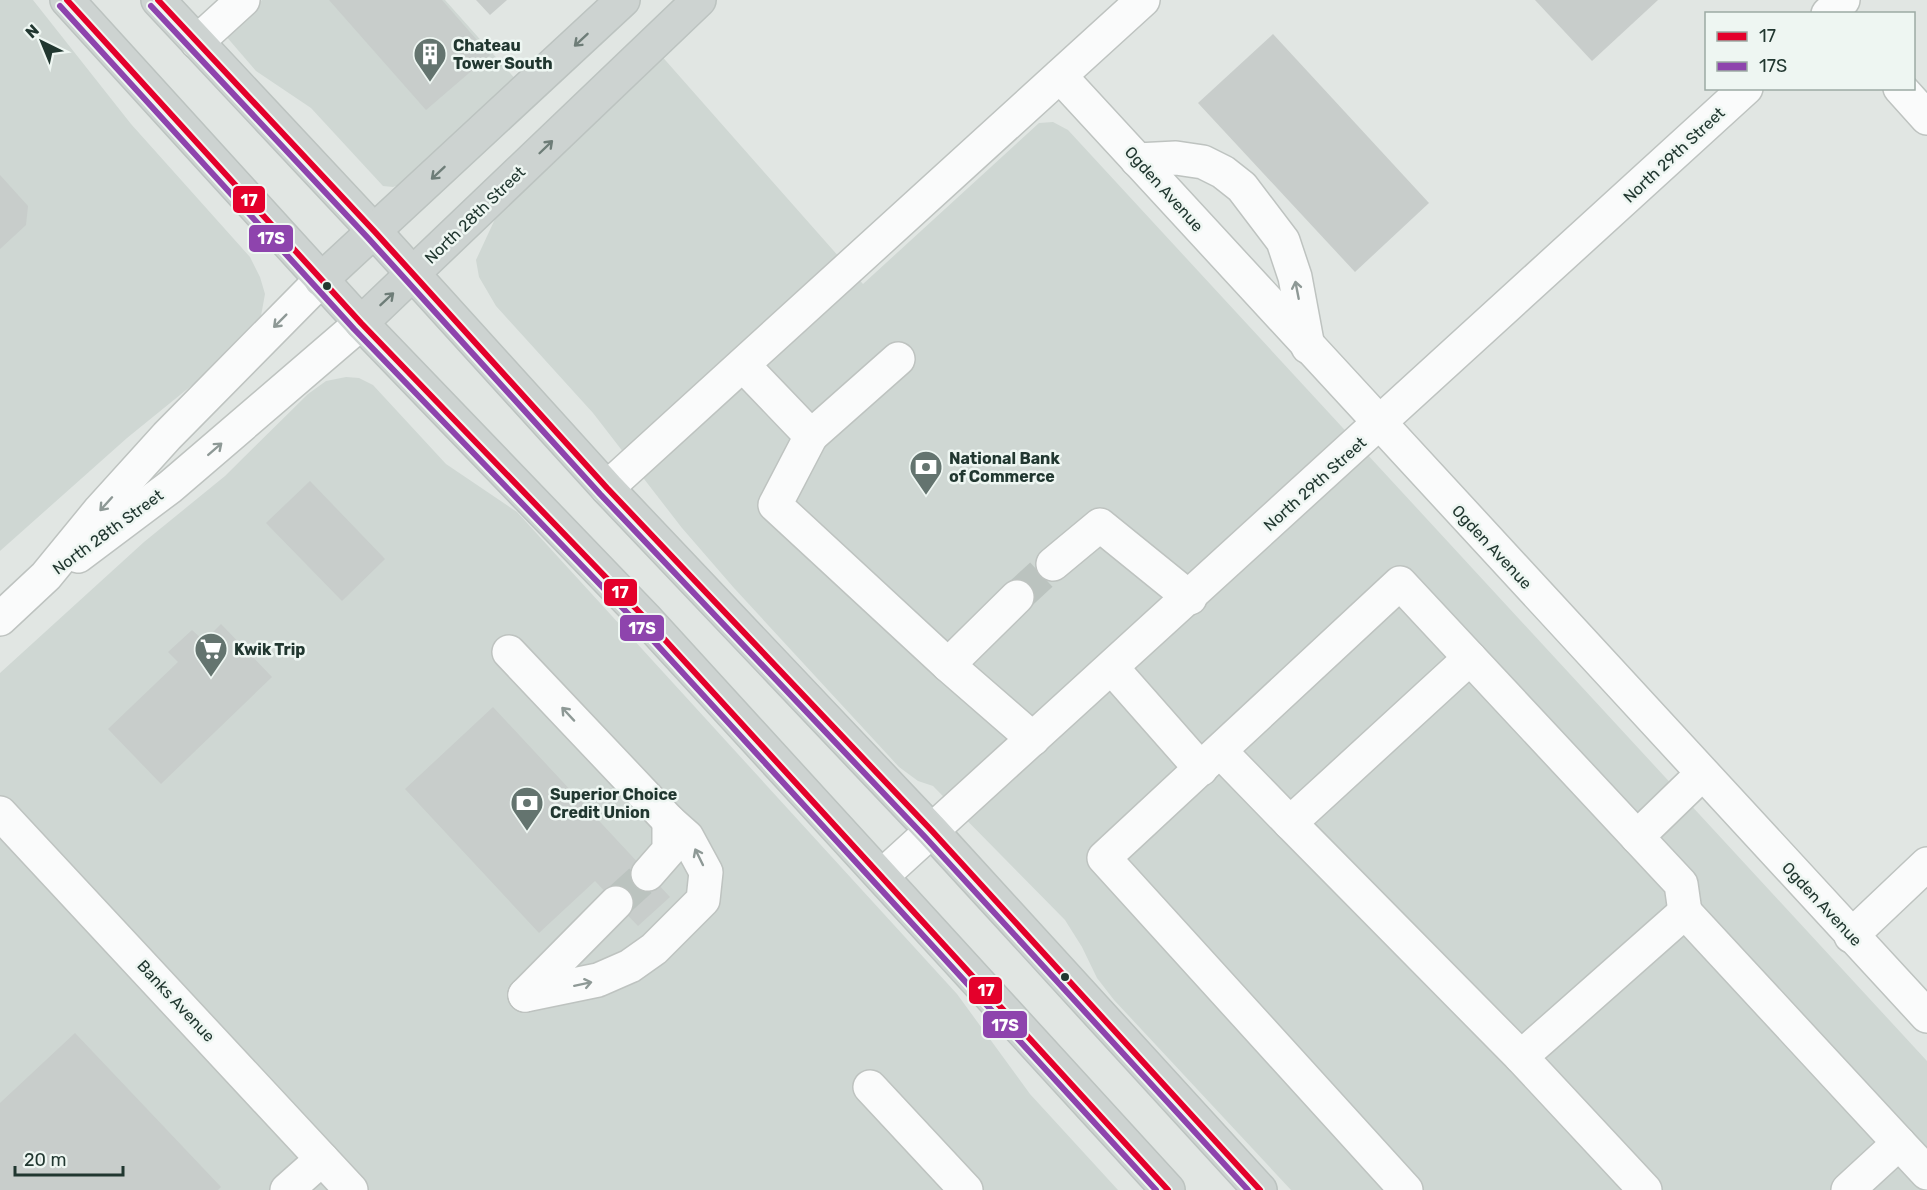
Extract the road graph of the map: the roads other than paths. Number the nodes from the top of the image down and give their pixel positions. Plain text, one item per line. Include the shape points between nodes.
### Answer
1 (67, 0) edge
2 (158, 0) edge
3 (243, 0) edge
4 (623, 0) edge
5 (684, 0) edge
6 (699, 0) edge
7 (1143, 0) edge
8 (663, 34) junction
9 (197, 42) junction
10 (1060, 76) junction
11 (1744, 90) edge
12 (1902, 90) edge
13 (1927, 118) edge
14 (1137, 160) junction
15 (375, 232) junction
16 (412, 275) junction
17 (321, 280) junction
18 (361, 323) junction
19 (1308, 347) junction
20 (898, 359) dead end
21 (743, 365) junction
22 (1380, 425) junction
23 (811, 436) junction
24 (607, 488) junction
25 (1053, 564) tunnel mouth
26 (46, 576) junction
27 (1017, 597) tunnel mouth
28 (1190, 598) junction
29 (0, 619) edge
30 (509, 652) dead end
31 (1470, 658) junction
32 (948, 665) junction
33 (1112, 668) junction
34 (1033, 739) junction
35 (1211, 760) junction
36 (1701, 774) junction
37 (0, 813) edge
38 (669, 821) junction
39 (1290, 823) junction
40 (932, 831) junction
41 (1637, 837) junction
42 (1927, 864) edge
43 (648, 874) tunnel mouth
44 (882, 876) junction
45 (616, 903) tunnel mouth
46 (1685, 912) junction
47 (1851, 936) junction
48 (1927, 1016) edge
49 (1521, 1057) junction
50 (870, 1087) dead end
51 (1899, 1143) junction
52 (322, 1159) junction
53 (1927, 1173) edge
54 (287, 1190) edge
55 (351, 1190) edge
56 (966, 1190) edge
57 (1168, 1190) edge
58 (1260, 1190) edge
59 (1406, 1190) edge
60 (1645, 1190) edge
61 (1848, 1190) edge

1 - 17 main road
2 - 9 main road
3 - 9 street
4 -> 15 main road, North 28th Street
5 - 8 street
6 - 8 main road, North 28th Street
7 - 10 street
16 -> 8 main road, North 28th Street
9 - 15 main road
10 - 14 street, Ogden Avenue
10 - 21 street
11 - 22 street, North 29th Street
12 - 13 street
14 - 19 street, Ogden Avenue
19 -> 14 street via 1295,277 1283,241 1242,187 1203,162 1176,158
15 - 16 main road
15 - 17 main road, North 28th Street
18 -> 16 main road, North 28th Street
16 - 24 main road
17 - 18 main road
17 -> 26 street, North 28th Street via 167,436
26 -> 18 street, North 28th Street via 85,552 170,487
18 - 44 main road via 645,618
19 - 22 street, Ogden Avenue
20 - 23 street
21 - 23 street
21 - 24 street
22 - 28 street, North 29th Street
22 - 36 street, Ogden Avenue
23 - 32 street via 775,505
24 - 40 main road
25 - 28 street via 1100,525
26 - 29 street, North 28th Street
27 - 32 street
28 - 33 street, North 29th Street
38 -> 30 street
31 - 35 street via 1400,583
31 - 39 street
31 - 41 street
32 - 34 street
33 - 34 street, North 29th Street
33 - 35 street
34 - 40 street, North 29th Street
35 - 39 street
35 - 59 street via 1104,858
36 - 41 street
36 - 47 street, Ogden Avenue
37 - 52 street, Banks Avenue
38 - 43 street via 669,850
45 -> 38 street via 525,994 598,980 630,966 654,949 697,907 705,894 706,872 687,837
39 - 49 street
40 - 44 street, North 29th Street
40 - 58 main road
41 - 46 street via 1681,884
42 - 47 street
44 - 57 main road
46 - 49 street
46 - 51 street
47 - 48 street, Ogden Avenue
49 - 60 street
50 - 56 street
51 - 53 street
51 - 61 street
52 - 54 street
52 - 55 street, Banks Avenue

